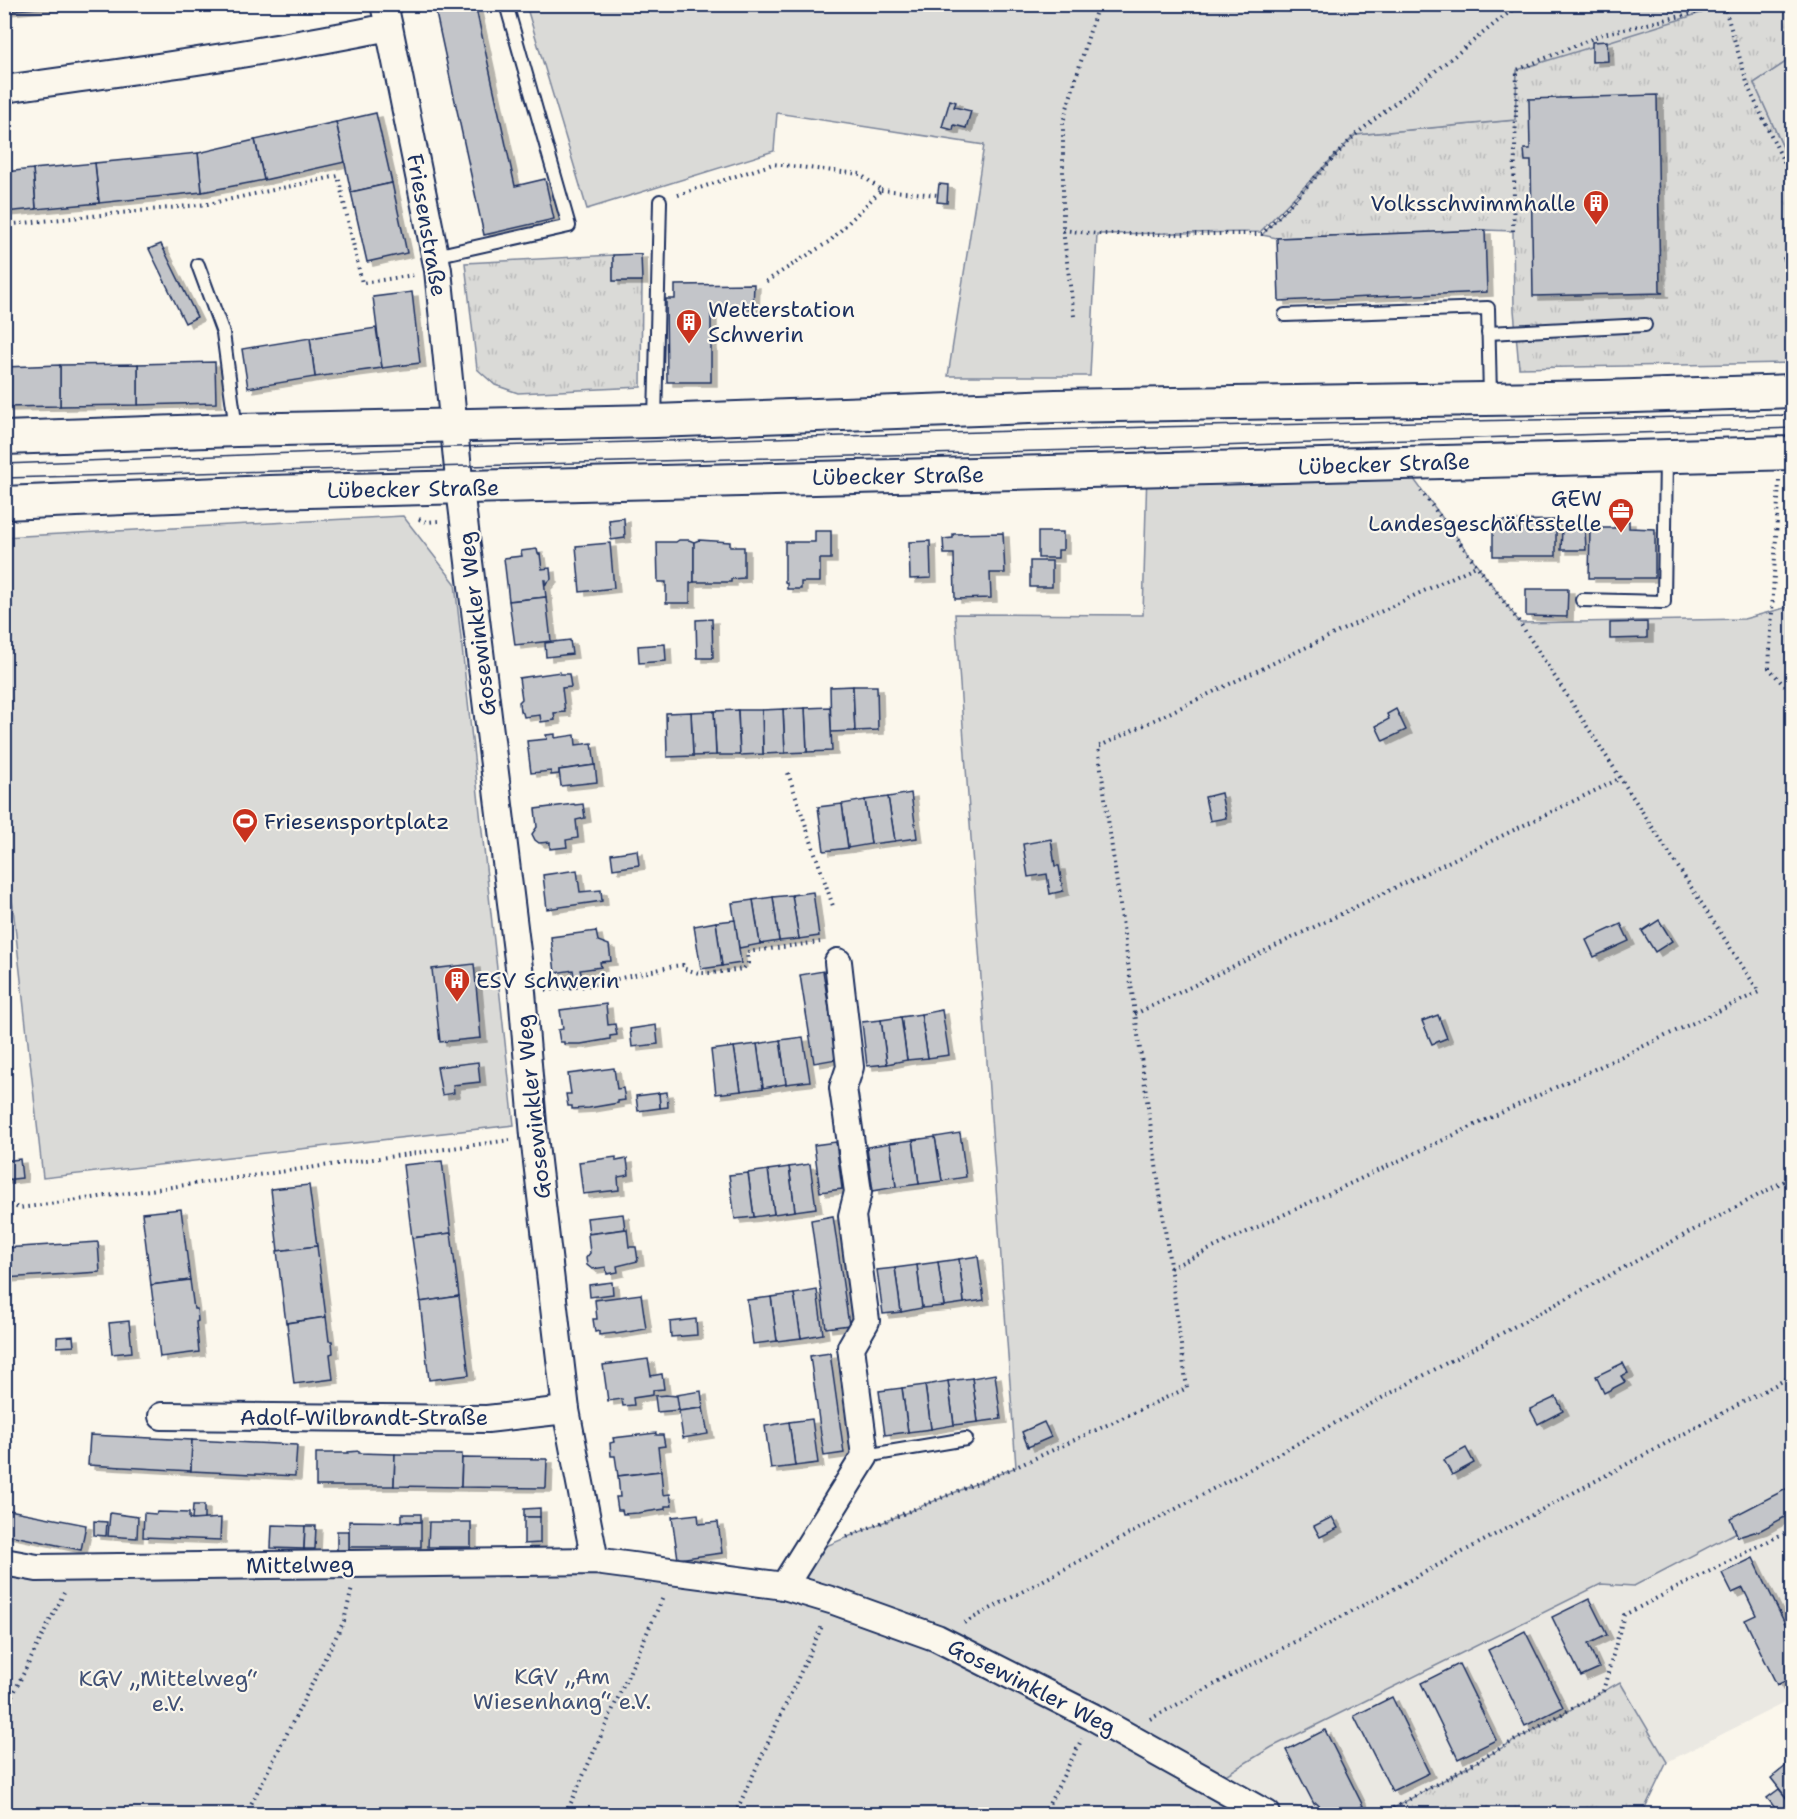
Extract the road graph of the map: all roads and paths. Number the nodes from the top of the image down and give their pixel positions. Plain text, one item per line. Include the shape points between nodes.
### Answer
1 (506, 4) edge
2 (1098, 4) edge
3 (1508, 4) edge
4 (1724, 5) edge
5 (387, 16) edge
6 (4, 89) edge
7 (1792, 179) edge
8 (881, 190) junction
9 (938, 195) dead end
10 (660, 201) joint
11 (4, 225) edge
12 (1063, 230) junction
13 (1513, 231) dead end
14 (430, 264) junction
15 (198, 265) dead end
16 (765, 282) dead end
17 (1285, 315) dead end
18 (1074, 316) dead end
19 (1645, 325) dead end
20 (1488, 333) junction
21 (1792, 391) edge
22 (1490, 399) junction
23 (655, 421) junction
24 (453, 425) junction
25 (236, 430) junction
26 (4, 438) edge
27 (1787, 453) edge
28 (1666, 456) junction
29 (1402, 463) junction
30 (460, 489) junction
31 (4, 503) edge
32 (1476, 566) junction
33 (1582, 600) dead end
34 (1792, 695) edge
35 (788, 773) dead end
36 (1619, 779) junction
37 (834, 909) dead end
38 (832, 952) joint
39 (522, 992) junction
40 (1135, 1014) junction
41 (534, 1136) junction
42 (1792, 1177) edge
43 (4, 1204) edge
44 (1170, 1268) junction
45 (1792, 1376) edge
46 (566, 1410) junction
47 (162, 1416) dead end
48 (966, 1439) dead end
49 (865, 1456) junction
50 (1792, 1529) edge
51 (845, 1538) dead end
52 (595, 1561) junction
53 (4, 1563) edge
54 (358, 1564) junction
55 (77, 1568) junction
56 (674, 1573) junction
57 (784, 1586) junction
58 (834, 1601) junction
59 (937, 1638) junction
60 (4, 1712) edge
61 (1093, 1717) junction
62 (1122, 1734) junction
63 (246, 1815) edge
64 (567, 1815) edge
65 (735, 1815) edge
66 (1044, 1815) edge
67 (1267, 1815) edge
68 (1383, 1815) edge

1 - 14 lane via 569,226
2 - 12 path via 1063,122
3 - 12 path via 1512,10 1355,135 1262,234 1097,234
4 - 7 path via 1749,89
4 - 13 path via 1603,34 1517,70
5 - 6 street, Friesenstraße via 327,40
5 - 14 street, Friesenstraße
8 - 9 path
8 - 10 path via 860,174 774,164
8 - 16 path via 830,241
10 - 23 lane
11 - 14 path via 208,204 338,177 362,284
12 - 18 path
14 - 24 street, Friesenstraße
15 - 25 lane via 223,333
17 - 20 lane via 1488,308
19 - 20 lane
20 - 22 lane
21 - 22 street
22 - 23 street via 1056,406
23 - 24 street
24 - 25 street
24 - 30 street, Gosewinkler Weg
25 - 26 street
27 - 28 street, Lübecker Straße
27 - 34 path via 1769,668
28 - 29 street, Lübecker Straße
28 - 33 lane via 1664,602
29 - 30 street, Lübecker Straße
29 - 32 path
30 - 31 street, Lübecker Straße
30 - 39 street, Gosewinkler Weg
32 - 36 path via 1520,623
32 - 40 path via 1098,747
35 - 37 path
36 - 40 path
36 - 44 path via 1759,992
38 - 39 path via 747,952 748,963 743,969 699,973 683,965 586,986
38 - 49 street via 850,1067 843,1088 858,1192 852,1216 866,1321 851,1347
39 - 41 street, Gosewinkler Weg
40 - 44 path
41 - 43 path via 20,1208
41 - 46 street, Gosewinkler Weg
42 - 59 path
44 - 51 path via 1187,1388 1016,1467
45 - 62 path
46 - 47 street, Adolf-Wilbrandt-Straße via 487,1419
46 - 52 street, Gosewinkler Weg
48 - 49 lane
49 - 57 street
50 - 68 path via 1624,1615 1603,1691
52 - 54 street, Mittelweg
52 - 56 street, Gosewinkler Weg
53 - 55 street, Mittelweg
54 - 55 street, Mittelweg
54 - 63 path via 344,1621
55 - 60 path
56 - 57 street, Gosewinkler Weg
56 - 64 path
57 - 58 street, Gosewinkler Weg
58 - 59 street, Gosewinkler Weg
58 - 65 path
59 - 61 street, Gosewinkler Weg
61 - 62 street, Gosewinkler Weg
61 - 66 path
62 - 67 street, Gosewinkler Weg

